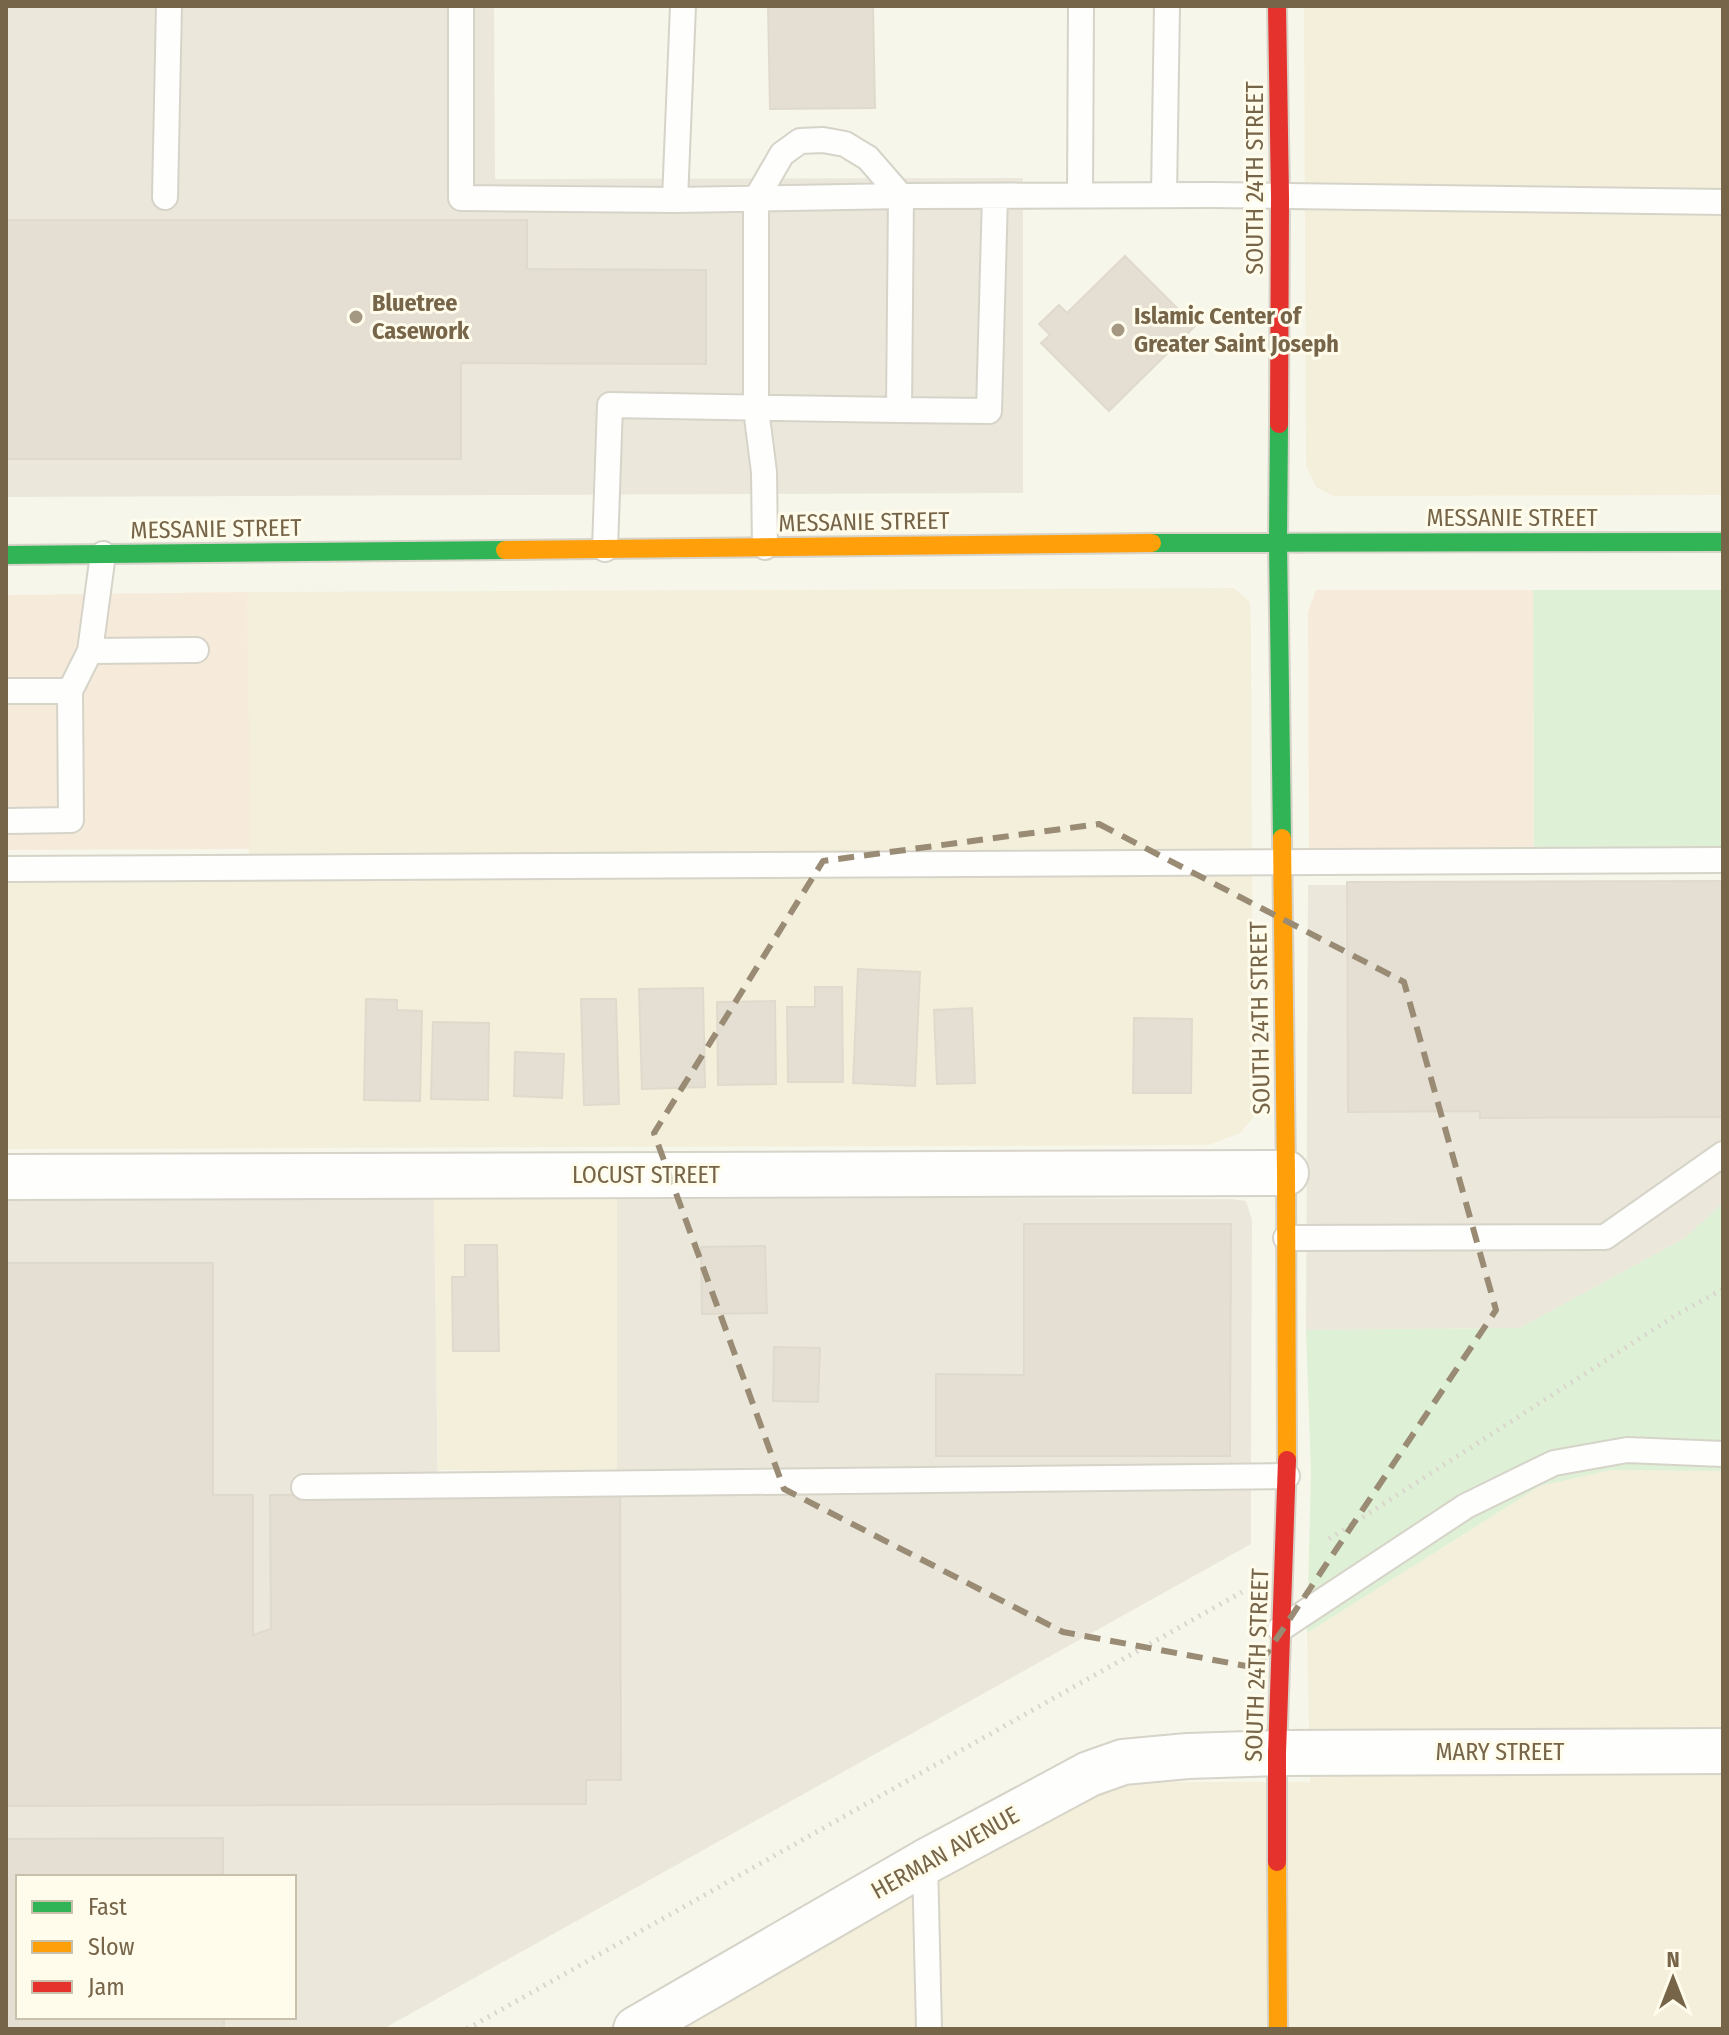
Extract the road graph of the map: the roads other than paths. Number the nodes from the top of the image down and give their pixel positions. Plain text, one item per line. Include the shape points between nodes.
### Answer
1 (169, 6) edge
2 (461, 6) edge
3 (683, 6) edge
4 (1081, 6) edge
5 (1167, 6) edge
6 (1277, 6) edge
7 (1080, 195) junction
8 (1164, 195) junction
9 (901, 196) junction
10 (995, 196) junction
11 (165, 197) dead end
12 (1280, 197) junction
13 (756, 199) junction
14 (675, 200) junction
15 (1723, 202) edge
16 (756, 409) junction
17 (899, 410) junction
18 (1278, 542) junction
19 (1723, 542) edge
20 (765, 547) junction
21 (605, 549) junction
22 (103, 554) junction
23 (6, 555) edge
24 (196, 650) dead end
25 (90, 651) junction
26 (6, 691) edge
27 (70, 691) junction
28 (6, 821) edge
29 (1723, 860) edge
30 (1283, 863) junction
31 (6, 869) edge
32 (1723, 1154) edge
33 (1286, 1173) junction
34 (6, 1177) edge
35 (1286, 1238) junction
36 (1723, 1454) edge
37 (1287, 1476) junction
38 (304, 1487) dead end
39 (1280, 1629) junction
40 (1723, 1751) edge
41 (1277, 1753) junction
42 (925, 1862) junction
43 (636, 2029) edge
44 (929, 2029) edge
45 (1278, 2029) edge

1 - 11 lane
2 - 14 lane via 461,198
3 - 14 lane
4 - 7 lane
5 - 8 lane
6 - 12 street, SOUTH 24TH STREET
7 - 8 lane
7 - 10 lane
8 - 12 lane
9 - 10 lane
9 - 13 lane
9 - 13 lane via 868,158 845,144 823,140 800,141 782,154
9 - 17 lane
10 - 17 lane via 989,411
12 - 15 lane
12 - 18 street, SOUTH 24TH STREET
13 - 14 lane
13 - 16 lane
16 - 17 lane
16 - 20 lane
16 - 21 lane via 610,405
18 - 19 street, MESSANIE STREET
18 - 20 street, MESSANIE STREET
18 - 30 street, SOUTH 24TH STREET
20 - 21 street, MESSANIE STREET
21 - 22 street, MESSANIE STREET
22 - 23 street, MESSANIE STREET
22 - 25 lane
24 - 25 lane
25 - 27 lane
26 - 27 lane
27 - 28 lane via 71,820
29 - 30 lane
30 - 31 lane
30 - 33 street, SOUTH 24TH STREET
32 - 35 lane via 1605,1237
33 - 34 street, LOCUST STREET
33 - 35 street, SOUTH 24TH STREET
35 - 37 street, SOUTH 24TH STREET
36 - 39 lane via 1627,1450 1554,1463 1466,1506
37 - 38 lane
37 - 39 street, SOUTH 24TH STREET
39 - 41 street, SOUTH 24TH STREET
40 - 41 street, MARY STREET
41 - 42 street, HERMAN AVENUE via 1123,1762 1089,1774
41 - 45 street, SOUTH 24TH STREET
42 - 43 street, HERMAN AVENUE
42 - 44 lane

